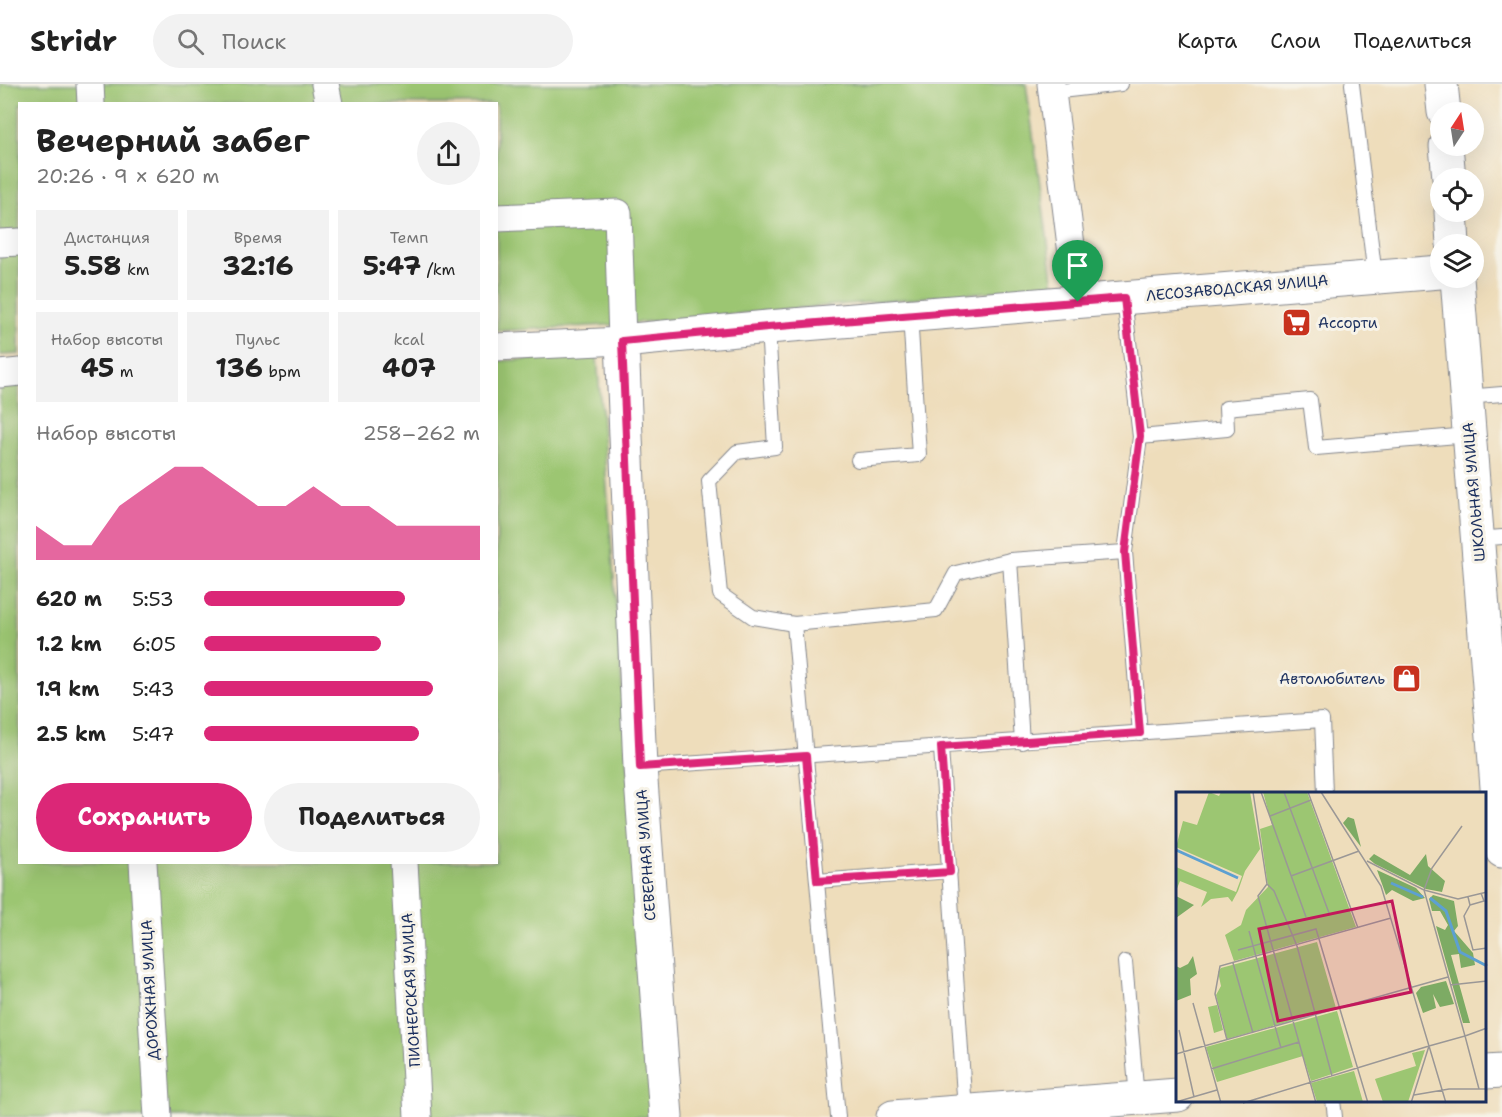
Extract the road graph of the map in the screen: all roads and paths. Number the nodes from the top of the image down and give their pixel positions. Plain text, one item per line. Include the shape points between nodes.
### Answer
1 (90, 84) edge
2 (325, 84) edge
3 (1121, 84) edge
4 (1352, 84) edge
5 (1441, 84) edge
6 (1052, 88) edge
7 (91, 102) edge
8 (329, 102) edge
9 (1443, 102) edge
10 (498, 218) edge
11 (18, 242) edge
12 (0, 243) edge
13 (1430, 273) edge
14 (1375, 277) junction
15 (1458, 288) edge
16 (1124, 298) junction
17 (1078, 302) junction
18 (910, 315) junction
19 (768, 327) junction
20 (622, 341) junction
21 (498, 347) edge
22 (18, 372) edge
23 (0, 374) edge
24 (1502, 394) edge
25 (1466, 397) junction
26 (1469, 435) junction
27 (1140, 436) junction
28 (858, 460) dead end
29 (1490, 538) edge
30 (1125, 552) junction
31 (1010, 560) junction
32 (794, 624) junction
33 (1140, 733) junction
34 (1022, 742) junction
35 (941, 747) junction
36 (806, 756) junction
37 (640, 767) junction
38 (1325, 792) edge
39 (1500, 796) edge
40 (1502, 851) edge
41 (143, 864) edge
42 (404, 864) edge
43 (950, 872) junction
44 (817, 881) junction
45 (1125, 962) dead end
46 (1502, 1071) edge
47 (1487, 1072) edge
48 (1176, 1095) edge
49 (1137, 1098) junction
50 (1334, 1102) edge
51 (965, 1111) junction
52 (999, 1113) edge
53 (158, 1117) edge
54 (418, 1117) edge
55 (666, 1117) edge
56 (838, 1117) edge
57 (893, 1117) edge
58 (900, 1117) edge
59 (1335, 1117) edge

1 - 7 street
2 - 8 street
3 - 6 lane
4 - 14 lane
5 - 9 street
6 - 17 street
10 - 20 street via 618,213
11 - 12 street
13 - 14 street, ЛЕСОЗАВОДСКАЯ УЛИЦА
14 - 16 street, ЛЕСОЗАВОДСКАЯ УЛИЦА
15 - 25 street, ШКОЛЬНАЯ УЛИЦА
16 - 17 street, ЛЕСОЗАВОДСКАЯ УЛИЦА
16 - 27 lane
17 - 18 street, ЛЕСОЗАВОДСКАЯ УЛИЦА
18 - 19 street, ЛЕСОЗАВОДСКАЯ УЛИЦА
18 - 28 lane via 919,455
19 - 20 street, ЛЕСОЗАВОДСКАЯ УЛИЦА
19 - 32 lane via 775,447 737,452 709,481 720,594 753,617
20 - 21 street, ЛЕСОЗАВОДСКАЯ УЛИЦА
20 - 37 street, СЕВЕРНАЯ УЛИЦА
22 - 23 street
24 - 25 lane
25 - 26 street, ШКОЛЬНАЯ УЛИЦА
26 - 27 lane via 1316,448 1310,400 1226,408 1227,429
26 - 29 street, ШКОЛЬНАЯ УЛИЦА
27 - 30 lane
29 - 39 street, ШКОЛЬНАЯ УЛИЦА
30 - 31 lane
30 - 33 lane
31 - 32 lane via 956,573 936,610
31 - 34 lane
32 - 36 lane
33 - 34 lane
33 - 38 lane via 1322,720
34 - 35 lane
35 - 36 lane
35 - 43 lane
36 - 37 lane
36 - 44 lane
37 - 55 street, СЕВЕРНАЯ УЛИЦА
39 - 40 street, ШКОЛЬНАЯ УЛИЦА
41 - 53 street, ДОРОЖНАЯ УЛИЦА
42 - 54 street, ПИОНЕРСКАЯ УЛИЦА
43 - 44 lane
43 - 51 lane
44 - 56 lane
45 - 49 lane
46 - 47 street
48 - 49 street
49 - 52 street
50 - 59 lane
51 - 52 street
51 - 58 street
57 - 58 street

